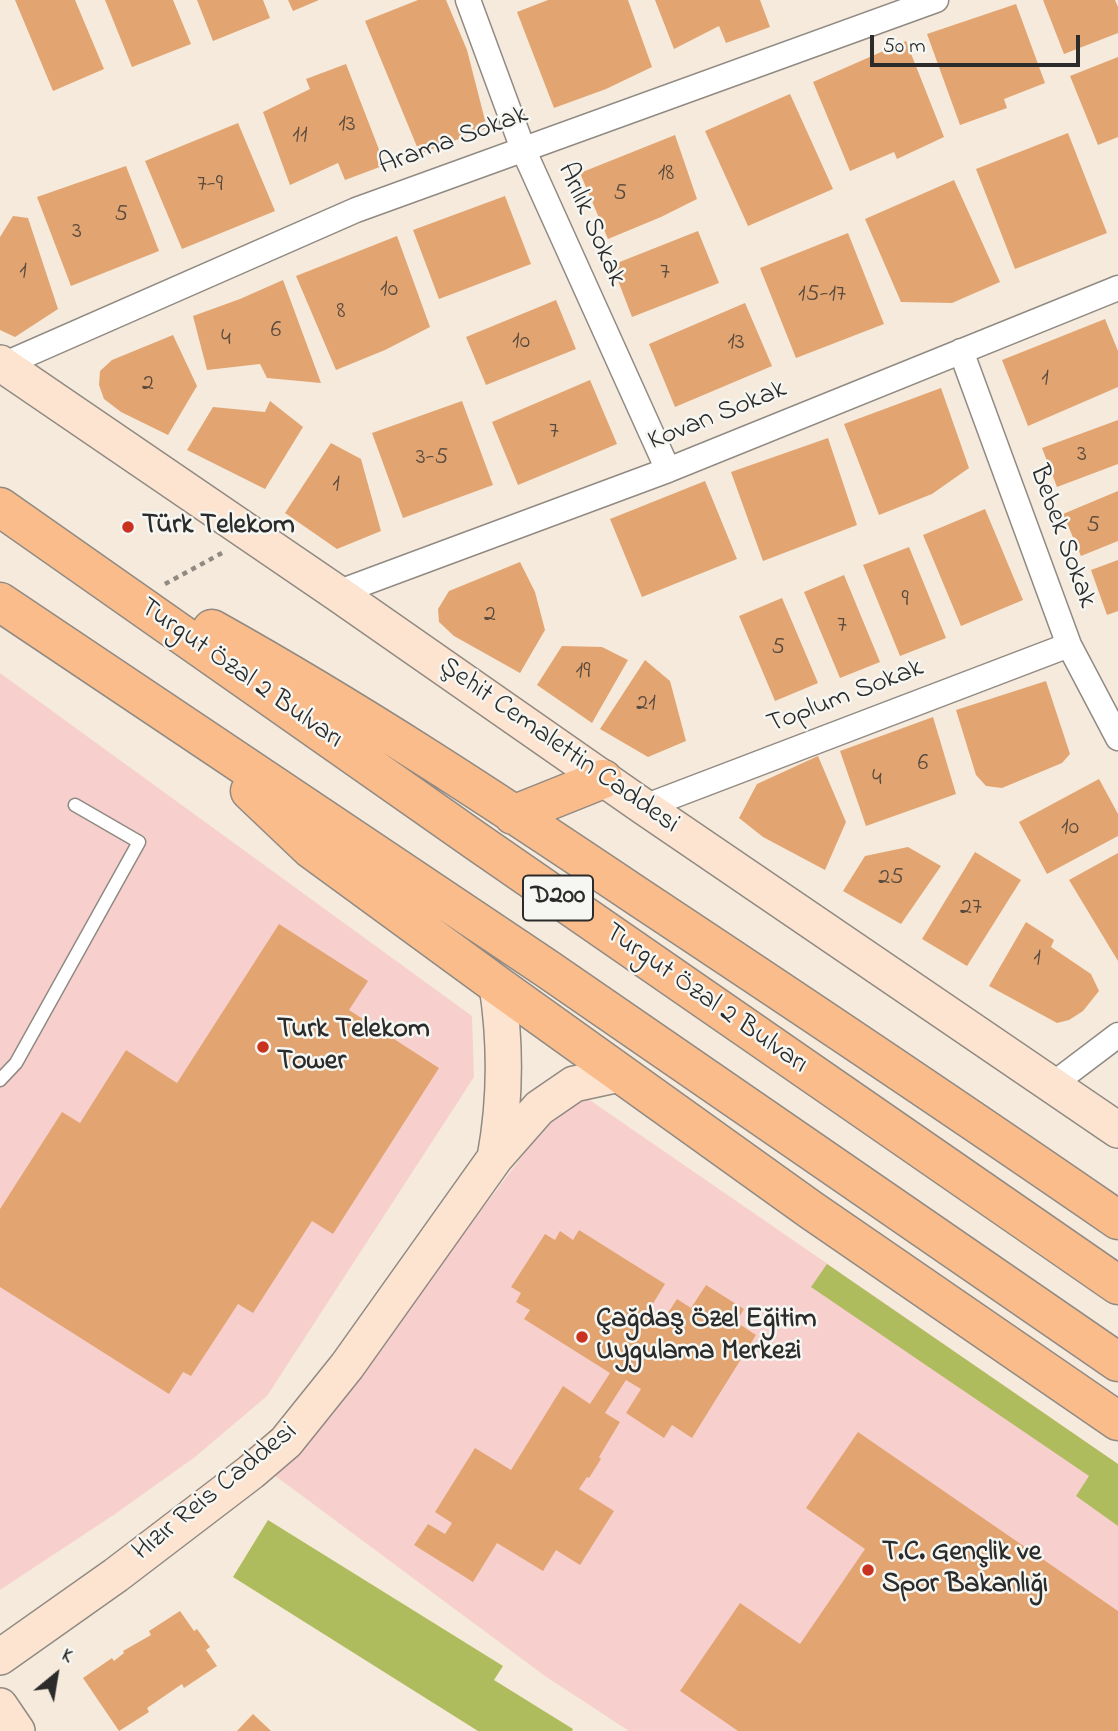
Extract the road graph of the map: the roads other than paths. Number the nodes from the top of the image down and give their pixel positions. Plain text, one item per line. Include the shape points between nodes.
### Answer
1 (468, 0) edge
2 (936, 0) edge
3 (523, 149) junction
4 (1118, 288) edge
5 (961, 351) junction
6 (1, 364) edge
7 (667, 470) junction
8 (9, 513) edge
9 (337, 593) junction
10 (0, 602) edge
11 (1069, 645) junction
12 (172, 717) junction
13 (1118, 738) edge
14 (603, 779) junction
15 (75, 805) dead end
16 (644, 807) junction
17 (513, 814) junction
18 (497, 985) junction
19 (1118, 1035) edge
20 (620, 1074) junction
21 (0, 1080) edge
22 (1052, 1085) junction
23 (1118, 1130) edge
24 (495, 1158) junction
25 (1118, 1220) edge
26 (1118, 1285) edge
27 (1118, 1362) edge
28 (1118, 1421) edge
29 (0, 1657) edge
30 (0, 1706) edge
31 (17, 1731) edge

1 - 3 street, Arılık Sokak
2 - 3 street, Arama Sokak
3 - 6 street, Arama Sokak via 356,209
3 - 7 street, Arılık Sokak
4 - 5 street, Kovan Sokak
5 - 7 street, Kovan Sokak
5 - 11 street, Bebek Sokak
6 - 9 street, Şehit Cemalettin Caddesi
7 - 9 street, Kovan Sokak
8 - 17 highway, Turgut Özal 2 Bulvarı via 299,678
8 - 26 highway, Turgut Özal 2 Bulvarı / D200
9 - 14 street, Şehit Cemalettin Caddesi
10 - 12 highway, D200
11 - 13 street, Bebek Sokak
11 - 16 street, Toplum Sokak
12 - 18 highway via 311,849
12 - 27 highway, D200
14 - 16 street, Şehit Cemalettin Caddesi
14 - 17 highway
15 - 21 lane via 139,842 16,1063
16 - 22 street, Şehit Cemalettin Caddesi
17 - 25 highway, Turgut Özal 2 Bulvarı
18 - 20 highway
18 - 24 street, Hızır Reis Caddesi via 505,1069
19 - 22 street
20 - 24 street, Hızır Reis Caddesi via 574,1084 539,1108
20 - 28 highway
22 - 23 street, Şehit Cemalettin Caddesi
24 - 29 street, Hızır Reis Caddesi via 347,1366 286,1442 116,1575
30 - 31 street

